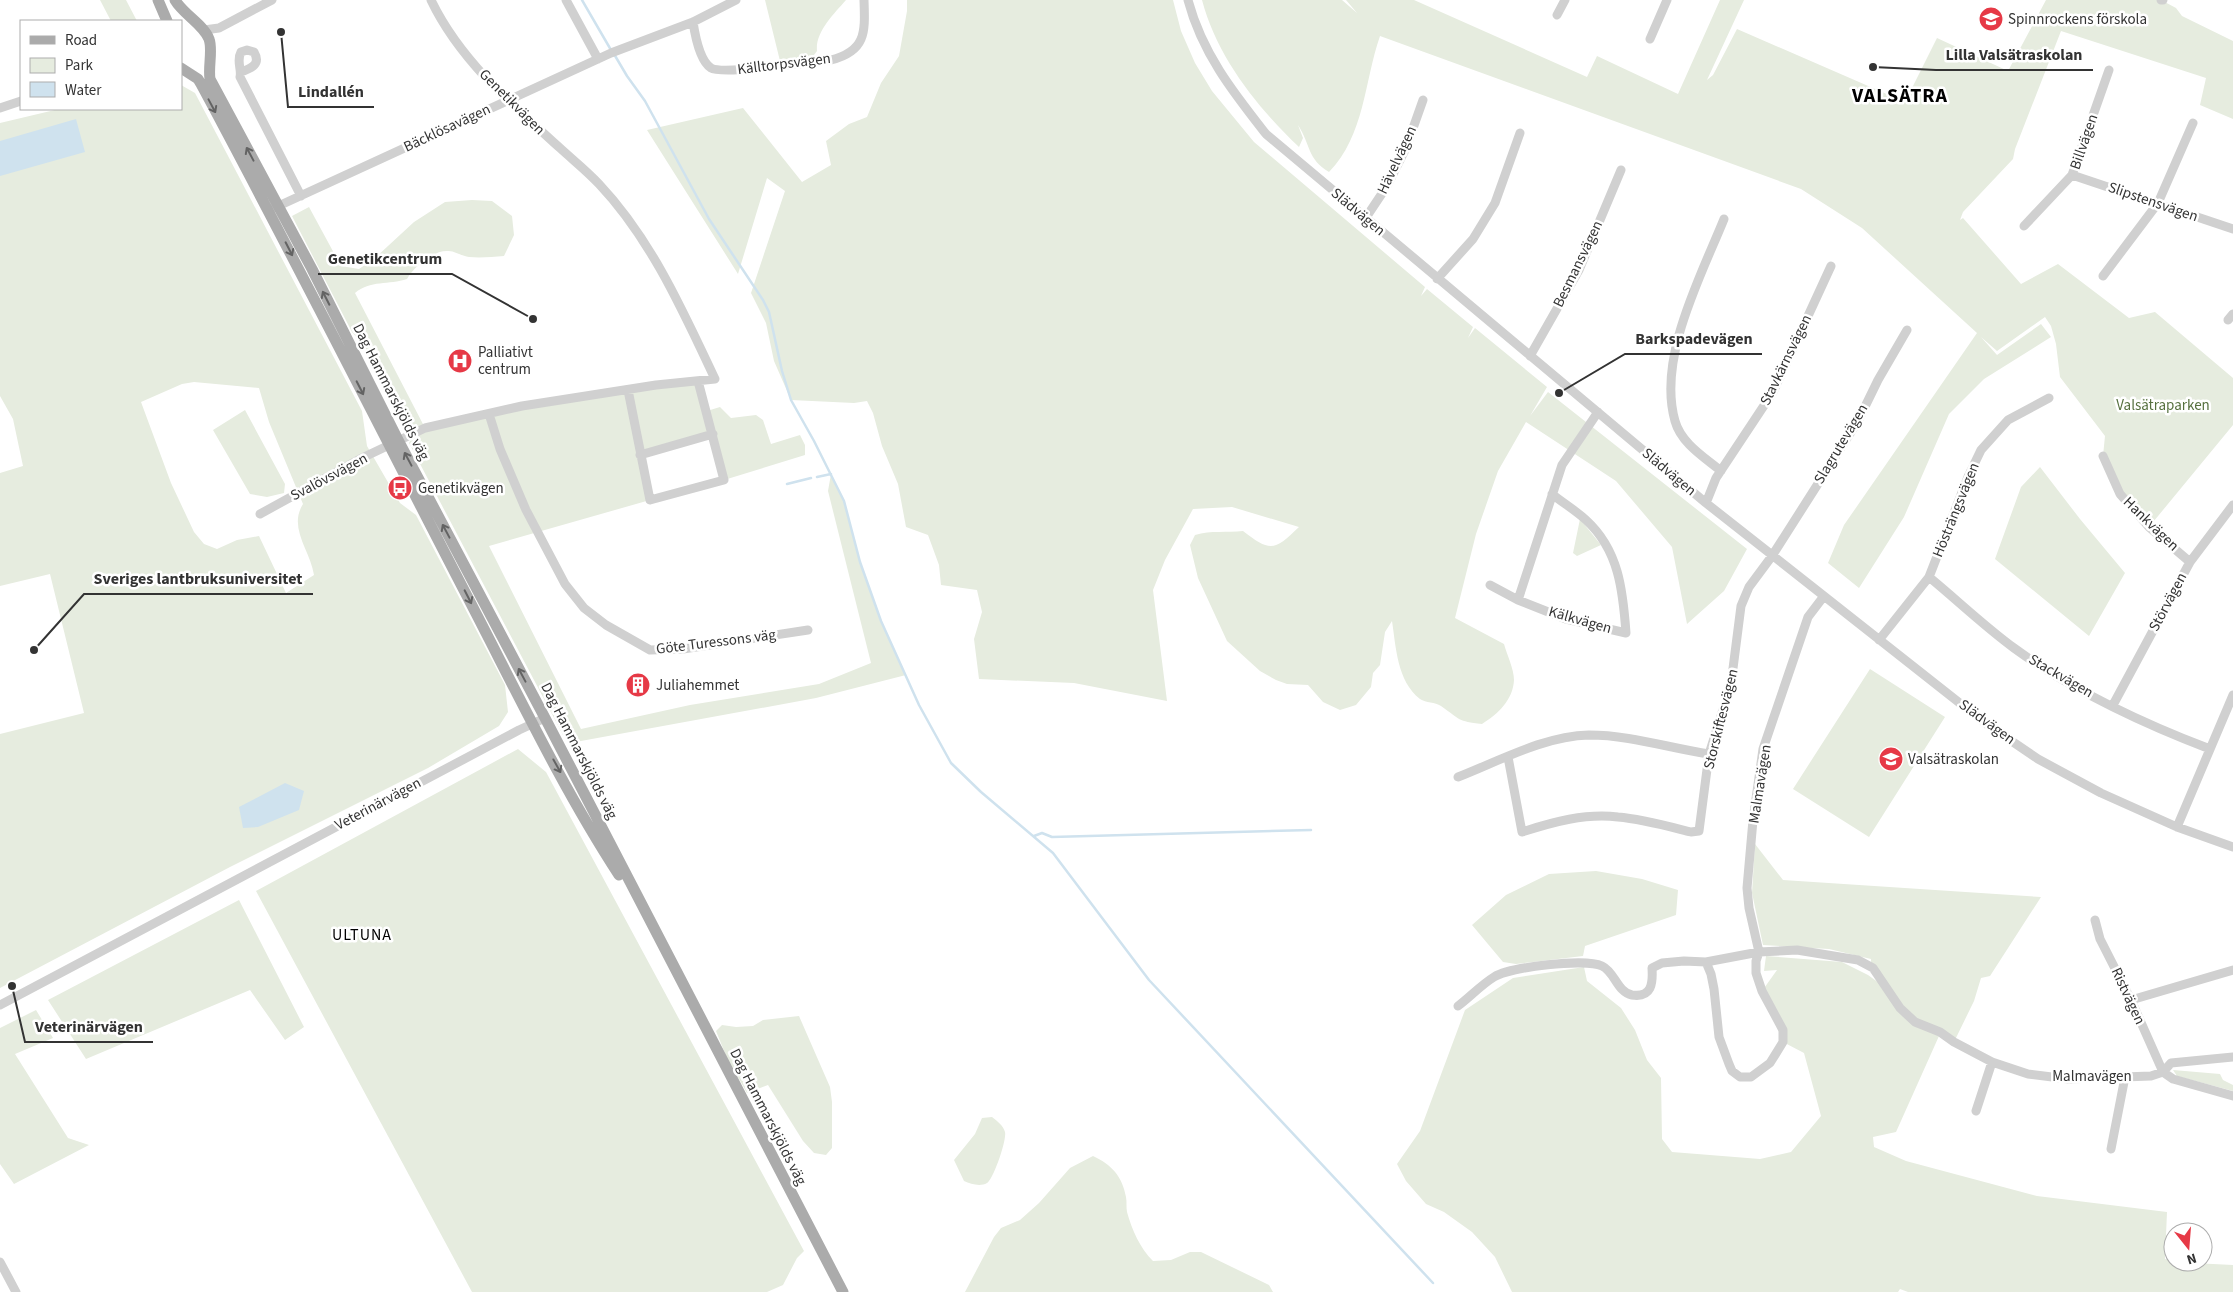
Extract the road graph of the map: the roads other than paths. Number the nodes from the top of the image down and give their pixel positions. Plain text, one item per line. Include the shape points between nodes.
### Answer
1 (158, 0) edge
2 (175, 0) edge
3 (272, 0) edge
4 (431, 0) edge
5 (566, 0) edge
6 (736, 0) edge
7 (864, 0) edge
8 (1188, 0) edge
9 (1565, 0) edge
10 (1667, 0) edge
11 (1556, 15) dead end
12 (167, 20) edge
13 (693, 22) junction
14 (182, 25) edge
15 (220, 28) junction
16 (202, 29) junction
17 (1650, 39) dead end
18 (210, 49) junction
19 (598, 59) junction
20 (182, 68) edge
21 (2109, 70) dead end
22 (241, 72) dead end
23 (508, 100) junction
24 (1423, 100) dead end
25 (20, 101) edge
26 (0, 108) edge
27 (2193, 123) dead end
28 (1520, 134) dead end
29 (1621, 170) dead end
30 (2072, 175) junction
31 (301, 196) junction
32 (2158, 203) junction
33 (273, 209) junction
34 (1724, 218) dead end
35 (1365, 219) junction
36 (2024, 226) dead end
37 (2233, 229) edge
38 (1831, 266) dead end
39 (2103, 276) dead end
40 (1437, 279) junction
41 (1907, 330) dead end
42 (1530, 356) junction
43 (698, 381) junction
44 (628, 390) junction
45 (2050, 398) dead end
46 (1598, 412) junction
47 (489, 414) junction
48 (713, 434) junction
49 (394, 443) junction
50 (640, 455) junction
51 (2103, 456) dead end
52 (1721, 471) junction
53 (1552, 494) junction
54 (1706, 503) junction
55 (2233, 505) edge
56 (260, 514) dead end
57 (1772, 556) junction
58 (2190, 562) junction
59 (1929, 576) junction
60 (1490, 585) dead end
61 (1824, 596) junction
62 (1518, 600) junction
63 (808, 630) dead end
64 (1879, 640) junction
65 (2233, 695) edge
66 (2113, 705) junction
67 (545, 718) junction
68 (533, 723) junction
69 (2210, 749) junction
70 (1709, 754) junction
71 (1508, 757) junction
72 (1458, 777) dead end
73 (2177, 827) junction
74 (2233, 847) edge
75 (2095, 920) dead end
76 (654, 928) junction
77 (1759, 952) junction
78 (1706, 962) junction
79 (2233, 970) edge
80 (2131, 1000) junction
81 (0, 1005) edge
82 (1458, 1006) dead end
83 (2233, 1057) edge
84 (1992, 1062) junction
85 (2163, 1072) junction
86 (2125, 1077) junction
87 (2233, 1096) edge
88 (1976, 1111) dead end
89 (2111, 1148) dead end
90 (0, 1262) edge
91 (16, 1292) edge
92 (842, 1292) edge

1 - 12 main road
2 - 16 main road, Dag Hammarskjölds väg via 182,12
3 - 15 street
4 - 23 street, Genetikvägen via 480,70
5 - 19 street
6 - 13 street, Bäcklösavägen
7 - 13 street, Källtorpsvägen via 865,31 856,47 844,56 814,62 713,70 706,64 696,41
8 - 35 street, Slädvägen via 1208,54 1266,134
9 - 11 street
10 - 17 street
13 - 19 street, Bäcklösavägen
14 - 16 main road
15 - 16 street
15 - 18 street
16 - 18 main road, Dag Hammarskjölds väg
18 - 20 main road, Dag Hammarskjölds väg via 206,60 198,66
33 -> 18 main road, Dag Hammarskjölds väg via 210,79
19 - 23 street, Bäcklösavägen
20 -> 33 main road, Dag Hammarskjölds väg via 198,79
21 - 30 street, Billvägen
22 - 31 street via 240,78
23 - 31 street, Bäcklösavägen
23 - 43 street, Genetikvägen via 598,182 622,210 686,316 715,379
24 - 35 street, Hävelvägen via 1406,148 1387,186
25 - 26 street
27 - 32 street
28 - 40 street via 1495,203 1473,239
29 - 42 street, Besmansvägen via 1579,270
30 - 32 street, Slipstensvägen
30 - 36 street, Billvägen
31 - 33 street, Bäcklösavägen
32 - 37 street, Slipstensvägen
32 - 39 street
33 - 49 main road, Dag Hammarskjölds väg
34 - 52 street via 1673,353 1672,396 1675,422 1689,445
35 - 40 street, Slädvägen
38 - 52 street, Stavkärnsvägen via 1773,392
40 - 42 street, Slädvägen
41 - 57 street, Slagrutevägen via 1858,420
42 - 46 street, Slädvägen
43 - 44 street, Genetikvägen
43 - 48 street
44 - 47 street, Genetikvägen
44 - 50 street
45 - 59 street, Hösträngsvägen via 2008,420 1982,450
46 - 53 street via 1562,465
46 - 54 street, Slädvägen
47 - 49 street, Genetikvägen via 425,428
47 - 63 street, Göte Turessons väg via 526,510 565,584 584,608 606,626 650,650 683,649
48 - 50 street
48 - 50 street via 724,480 650,500
49 - 56 street, Svalövsvägen
67 -> 49 main road, Dag Hammarskjölds väg
49 -> 68 main road, Dag Hammarskjölds väg
51 - 58 street, Hankvägen via 2120,494 2149,527
52 - 54 street, Stavkärnsvägen
53 - 62 street
53 - 62 street, Kälkvägen via 1587,520 1609,548 1623,590 1626,633 1566,619
54 - 57 street, Slädvägen
55 - 58 street, Störvägen
57 - 61 street, Slädvägen
57 - 70 street, Storskiftesvägen via 1749,587 1741,606 1731,684
58 - 66 street, Störvägen
59 - 64 street, Hösträngsvägen
59 - 66 street, Stackvägen via 2012,647 2061,680
60 - 62 street, Kälkvägen
61 - 64 street, Slädvägen
61 - 77 street, Malmavägen via 1808,617 1763,749 1747,888
64 - 73 street, Slädvägen via 1985,723 2038,759 2101,793
65 - 69 street
66 - 69 street, Stackvägen via 2158,729
67 - 68 street, Veterinärvägen
67 - 76 main road, Dag Hammarskjölds väg
68 -> 76 main road, Dag Hammarskjölds väg via 594,835
68 - 81 street, Veterinärvägen
69 - 73 street
70 - 71 street via 1626,738 1587,735 1554,741
70 - 71 street, Storskiftesvägen via 1700,832 1617,816 1560,820 1522,832
71 - 72 street
73 - 74 street, Slädvägen
75 - 80 street, Ristvägen via 2100,939
76 - 92 main road, Dag Hammarskjölds väg
77 - 78 street, Malmavägen
77 - 78 street, Malmavägen via 1756,973 1765,998 1783,1030 1783,1042 1770,1063 1751,1077 1740,1077 1732,1072 1719,1037 1714,989
77 - 84 street, Malmavägen via 1797,950 1858,960 1873,968 1900,1008 1915,1022 1940,1032
78 - 82 street, Malmavägen via 1662,963 1652,968 1653,983 1640,995 1630,995 1603,966 1594,964 1511,970 1495,977
79 - 80 street
80 - 85 street, Ristvägen
83 - 85 street, Malmavägen via 2171,1063
84 - 86 street, Malmavägen via 2028,1074 2068,1079
84 - 88 street
85 - 86 street, Malmavägen
85 - 87 street via 2173,1079
86 - 89 street
90 - 91 street

